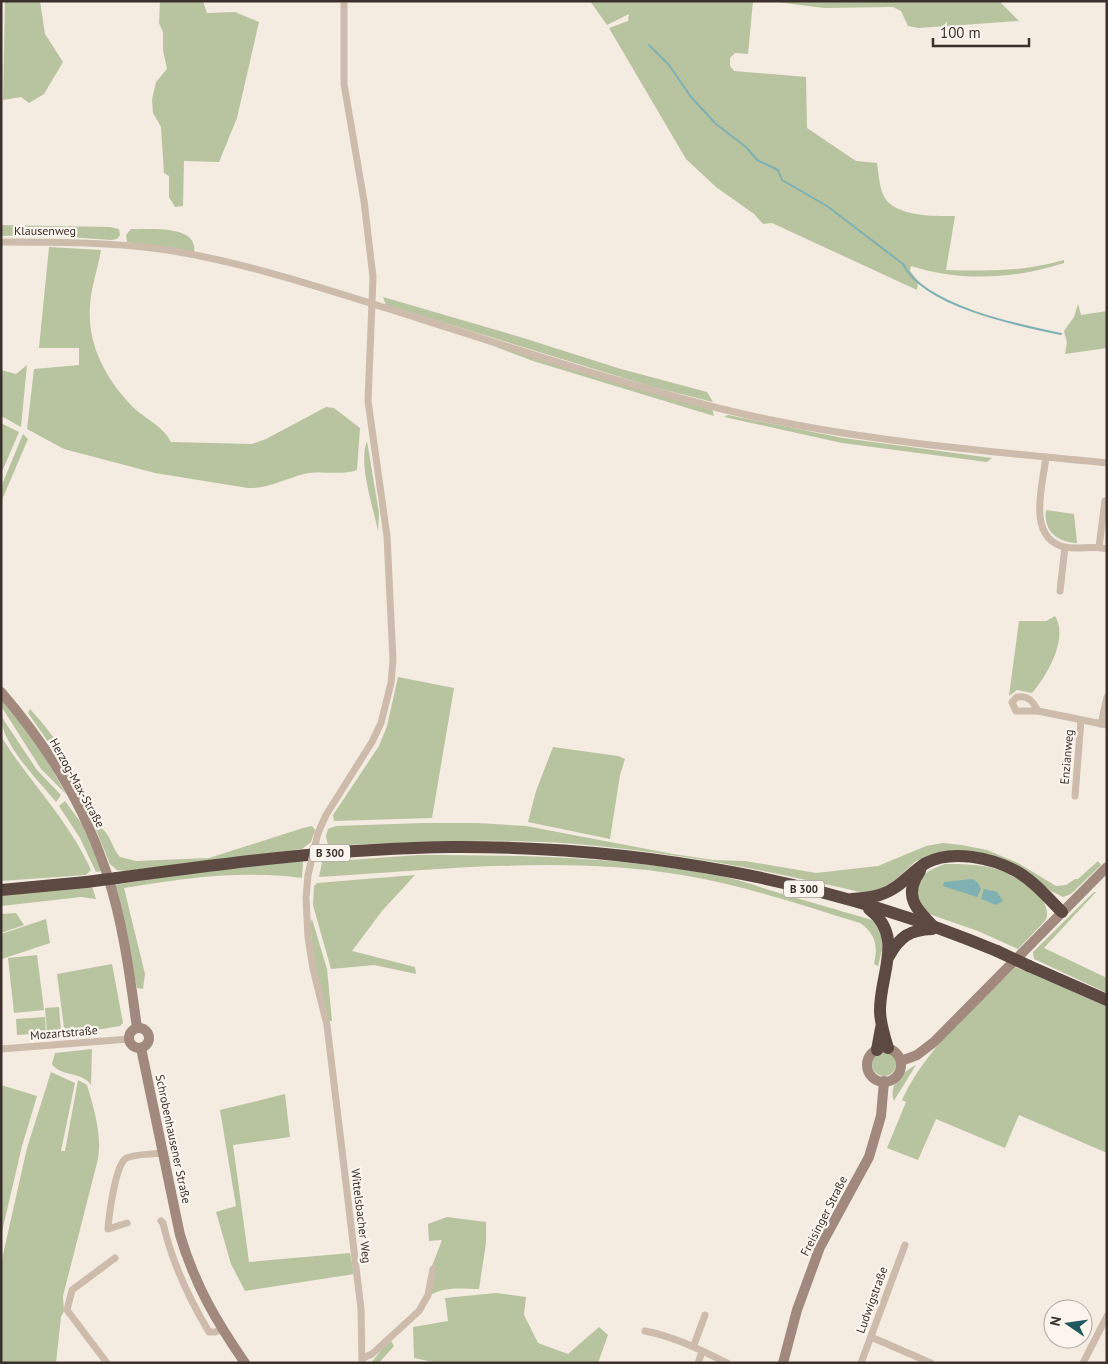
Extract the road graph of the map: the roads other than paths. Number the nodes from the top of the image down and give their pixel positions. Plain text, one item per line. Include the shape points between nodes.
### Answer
1 (344, 1) edge
2 (1, 242) edge
3 (374, 303) junction
4 (1046, 457) junction
5 (1107, 462) edge
6 (1106, 501) dead end
7 (1065, 547) junction
8 (1103, 548) edge
9 (1060, 591) dead end
10 (1, 692) edge
11 (1107, 697) edge
12 (1038, 711) dead end
13 (1081, 720) junction
14 (1104, 725) edge
15 (1075, 796) dead end
16 (926, 864) junction
17 (1107, 867) edge
18 (1, 890) edge
19 (847, 899) junction
20 (863, 904) junction
21 (1062, 912) junction
22 (938, 928) junction
23 (887, 960) junction
24 (1107, 1000) edge
25 (137, 1028) junction
26 (129, 1039) junction
27 (141, 1048) junction
28 (1, 1049) edge
29 (882, 1049) junction
30 (901, 1061) junction
31 (884, 1081) junction
32 (164, 1153) junction
33 (160, 1221) dead end
34 (127, 1223) dead end
35 (180, 1235) junction
36 (167, 1239) junction
37 (905, 1246) dead end
38 (114, 1258) dead end
39 (433, 1269) dead end
40 (705, 1315) dead end
41 (1107, 1316) edge
42 (222, 1329) junction
43 (645, 1331) dead end
44 (870, 1337) junction
45 (694, 1345) junction
46 (702, 1352) junction
47 (363, 1360) edge
48 (106, 1363) edge
49 (245, 1363) edge
50 (698, 1363) edge
51 (727, 1363) edge
52 (783, 1363) edge
53 (862, 1363) edge
54 (932, 1363) edge
55 (1082, 1363) edge

1 - 3 street, Wittelsbacher Weg via 344,84 364,201
2 - 3 street, Klausenweg via 89,242 162,249
3 - 4 street, Klausenweg via 582,369 720,408 896,442
3 - 47 street, Wittelsbacher Weg, bridge via 368,401 387,536 393,660 391,683 381,724 318,833 306,898 313,969 327,1025 361,1308
4 - 5 street, Klausenweg
4 - 7 street via 1041,524 1053,541
6 - 8 street
7 - 8 street
7 - 9 street
10 - 25 main road, Herzog-Max-Straße via 53,760 106,871 123,938
11 - 14 street
12 - 13 street
13 - 14 street
13 - 15 street, Enzianweg
16 - 19 highway via 883,894
16 - 21 highway via 945,857 963,856 1008,868 1034,884
16 - 22 highway via 914,880 911,893 917,910
17 - 21 main road
18 - 19 highway, B 300, bridge via 316,854 407,848 500,848 633,856 711,868
19 - 20 highway, B 300
20 - 22 highway, B 300
20 - 23 highway via 881,918 887,928
21 - 30 main road via 934,1042 917,1055
22 - 23 highway via 907,933
22 - 24 highway, B 300, bridge
23 - 29 highway via 880,997
25 - 26 main road
25 - 27 main road via 144,1029 149,1035 148,1042
26 - 27 main road via 133,1046
26 - 28 street, Mozartstraße
27 - 32 main road, Schrobenhausener Straße
29 - 30 main road via 896,1053
29 - 31 main road via 869,1058 868,1068 873,1077
30 - 31 main road via 898,1075
31 - 52 main road, Freisinger Straße via 881,1116 869,1157 820,1248 798,1307
32 - 34 street via 130,1157 121,1164 108,1229
32 - 35 main road, Schrobenhausener Straße
33 - 36 street
35 - 36 street
35 - 42 main road, Schrobenhausener Straße via 197,1285
36 - 42 street via 185,1291 208,1329 212,1333
37 - 44 street, Ludwigstraße
38 - 48 street via 72,1290 67,1310
39 - 47 street, Wittelsbacher Weg via 428,1295 420,1311
40 - 45 street
41 - 55 street
42 - 49 main road, Schrobenhausener Straße
43 - 45 street
44 - 53 street, Ludwigstraße
44 - 54 street
45 - 46 street
46 - 50 street
46 - 51 street

